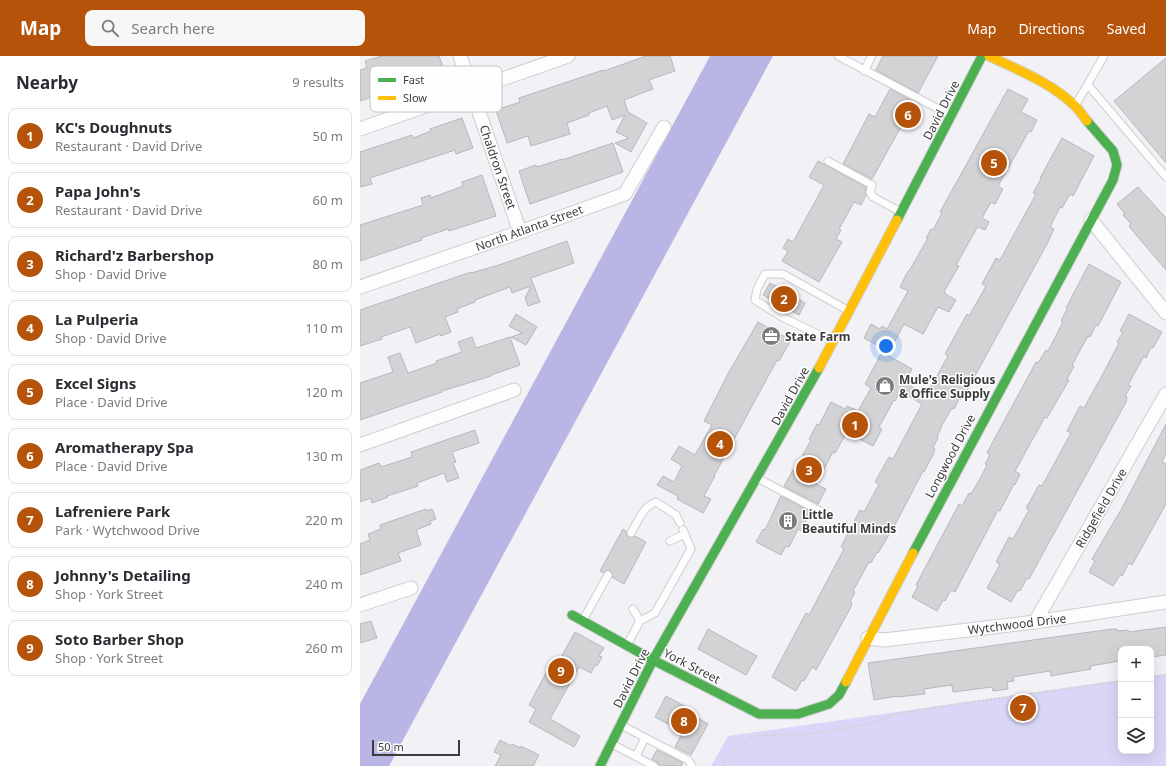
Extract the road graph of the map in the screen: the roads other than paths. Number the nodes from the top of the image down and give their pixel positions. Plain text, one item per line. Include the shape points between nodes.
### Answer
1 (460, 56) edge
2 (568, 56) edge
3 (838, 56) edge
4 (872, 56) edge
5 (982, 56) edge
6 (989, 56) edge
7 (1104, 56) edge
8 (464, 66) edge
9 (864, 71) junction
10 (502, 79) edge
11 (1088, 84) junction
12 (1075, 106) junction
13 (409, 112) edge
14 (479, 112) edge
15 (952, 116) junction
16 (664, 127) dead end
17 (360, 129) edge
18 (828, 161) dead end
19 (1166, 177) edge
20 (901, 212) junction
21 (1091, 220) junction
22 (520, 232) junction
23 (360, 287) edge
24 (849, 311) junction
25 (1166, 313) edge
26 (833, 342) junction
27 (514, 390) dead end
28 (1166, 394) edge
29 (360, 445) edge
30 (757, 478) junction
31 (824, 513) dead end
32 (682, 529) junction
33 (631, 534) dead end
34 (670, 541) dead end
35 (608, 575) dead end
36 (412, 588) dead end
37 (1166, 602) edge
38 (360, 605) edge
39 (633, 609) dead end
40 (572, 615) dead end
41 (582, 620) junction
42 (640, 621) junction
43 (1035, 622) junction
44 (868, 638) junction
45 (627, 645) junction
46 (653, 660) junction
47 (759, 714) joint
48 (620, 725) junction
49 (645, 738) junction
50 (611, 743) junction
51 (636, 756) junction
52 (599, 766) edge
53 (654, 766) edge
54 (692, 766) edge

1 - 8 street, Chaldron Street
2 - 10 street
3 - 9 lane
4 - 9 lane
5 - 15 street, David Drive
6 - 12 street via 1038,80
7 - 11 lane
9 - 15 lane
11 - 12 lane
11 - 19 lane
12 - 21 street, Longwood Drive via 1113,153 1117,165
13 - 17 street
14 - 22 street, Chaldron Street
15 - 20 street, David Drive
16 - 22 street, North Atlanta Street via 625,194
18 - 20 lane via 872,185 870,192 873,197
20 - 24 street, David Drive
21 - 25 street
21 - 44 street, Longwood Drive
22 - 23 street, North Atlanta Street
24 - 26 street, David Drive
24 - 26 lane via 783,274 765,274 757,289 755,300 782,317
26 - 30 street, David Drive
27 - 29 street
28 - 43 street, Ridgefield Drive
30 - 31 lane
30 - 46 street, David Drive
32 - 33 lane via 676,515 656,502 645,508
32 - 34 lane
32 - 42 lane via 692,550 655,613
35 - 41 lane
36 - 38 street
37 - 43 street, Wytchwood Drive
39 - 42 lane
40 - 41 street, York Street
41 - 45 street, York Street
42 - 45 lane
43 - 44 street, Wytchwood Drive via 884,640
44 - 47 street, Longwood Drive via 839,695 829,704 798,714
45 - 46 street, York Street
46 - 47 street, York Street
46 - 48 street, David Drive
48 - 49 lane
48 - 50 street, David Drive
49 - 51 lane
49 - 54 lane via 688,760
50 - 51 lane
50 - 52 street, David Drive
51 - 53 lane

